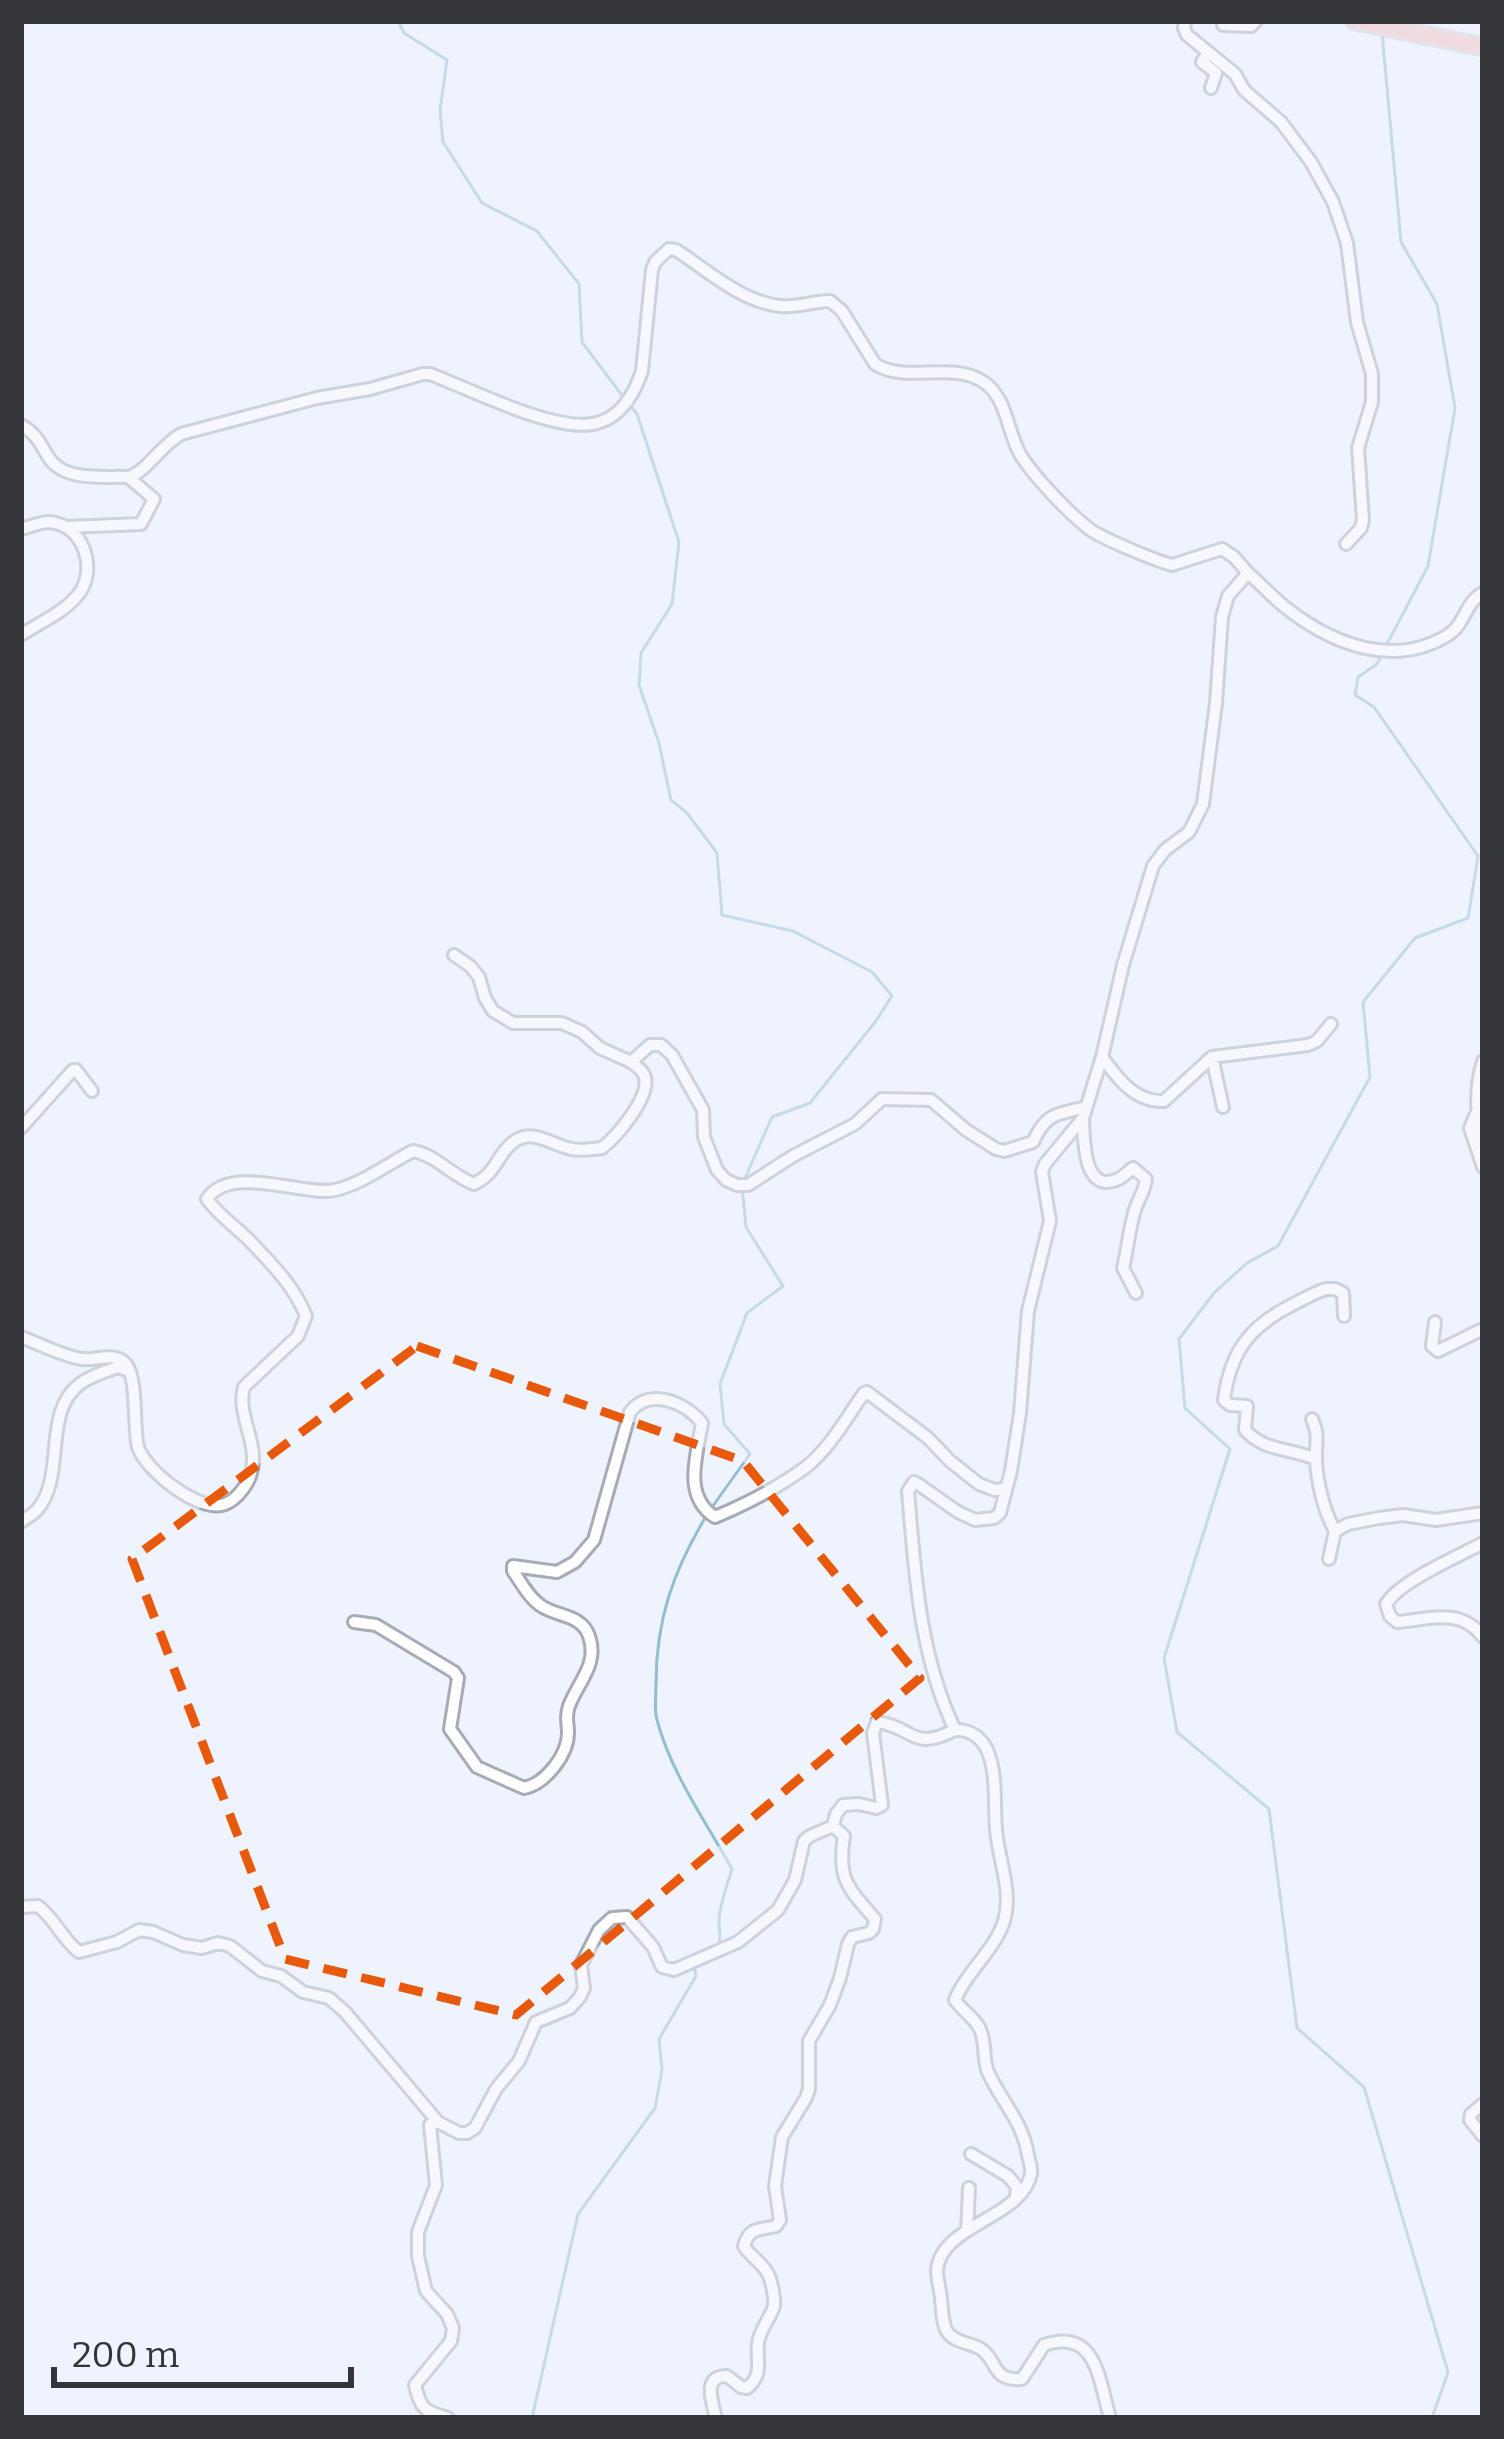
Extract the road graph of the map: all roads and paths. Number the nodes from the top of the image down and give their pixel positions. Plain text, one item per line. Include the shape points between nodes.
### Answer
1 (1185, 21) edge
2 (1256, 21) edge
3 (1355, 21) edge
4 (1219, 22) edge
5 (1483, 47) edge
6 (1207, 54) junction
7 (1211, 88) dead end
8 (21, 425) edge
9 (128, 477) junction
10 (68, 527) junction
11 (21, 529) edge
12 (1346, 544) dead end
13 (1248, 572) junction
14 (1483, 593) edge
15 (21, 634) edge
16 (454, 955) dead end
17 (1331, 1024) dead end
18 (1102, 1057) junction
19 (1213, 1057) junction
20 (1483, 1061) edge
21 (631, 1062) junction
22 (92, 1091) dead end
23 (1223, 1106) dead end
24 (1480, 1111) edge
25 (1084, 1113) junction
26 (21, 1128) edge
27 (1483, 1140) edge
28 (1483, 1167) edge
29 (1136, 1293) dead end
30 (1344, 1316) dead end
31 (1435, 1322) dead end
32 (1483, 1329) edge
33 (21, 1337) edge
34 (130, 1371) junction
35 (1312, 1419) dead end
36 (1316, 1459) junction
37 (1005, 1489) junction
38 (1483, 1513) edge
39 (21, 1522) edge
40 (1335, 1531) junction
41 (1483, 1544) edge
42 (1329, 1559) dead end
43 (353, 1622) dead end
44 (1483, 1637) edge
45 (955, 1730) junction
46 (833, 1826) junction
47 (21, 1907) edge
48 (1483, 2104) edge
49 (438, 2122) junction
50 (1483, 2136) edge
51 (971, 2154) dead end
52 (969, 2188) dead end
53 (1016, 2200) junction
54 (968, 2231) junction
55 (448, 2418) edge
56 (716, 2418) edge
57 (1110, 2418) edge

1 - 6 street via 1187,35
2 - 4 street
3 - 5 highway
6 - 7 street via 1202,62 1216,74
6 - 12 street via 1292,136 1333,202 1346,243 1373,392 1358,448 1363,520
8 - 9 street via 65,473
9 - 10 street via 154,499 141,524
9 - 13 street via 181,434 423,374 533,415 600,422 638,386 652,270 669,249 764,303 830,301 883,370 983,381 1028,464 1091,531 1172,565 1222,549
10 - 11 street
10 - 15 street via 82,542 88,569 80,593
13 - 14 street via 1316,628 1372,651 1400,652 1453,632
13 - 18 street via 1222,617 1203,803 1189,832 1153,866
16 - 21 street via 479,977 493,1011 513,1023 562,1023
17 - 19 street via 1308,1045
18 - 19 street via 1137,1096 1155,1102
18 - 25 street
19 - 23 street
20 - 24 street
21 - 25 street via 650,1045 672,1055 703,1110 711,1158 737,1185 855,1124 882,1099 931,1100 1004,1151 1034,1142 1050,1117
21 - 34 street via 646,1078 643,1094 602,1148 526,1136 474,1184 413,1151 330,1192 263,1181 211,1192 212,1206 299,1297 306,1316 298,1336 244,1387 252,1472 226,1504 193,1502 146,1462
22 - 26 street via 73,1070
24 - 27 street
24 - 28 street via 1470,1128
25 - 29 street via 1085,1161 1097,1177 1116,1180 1133,1168 1146,1178 1123,1268
25 - 37 street via 1042,1172 1050,1221 1028,1311
30 - 36 street via 1343,1293 1326,1289 1267,1318 1229,1373 1224,1400 1247,1406 1245,1430 1261,1444
31 - 32 street via 1438,1351
33 - 34 street via 80,1359 113,1357
34 - 39 street via 117,1367 69,1395 48,1488
35 - 36 street
36 - 40 street
37 - 43 street via 979,1484 867,1392 807,1466 715,1517 696,1498 702,1423 668,1400 636,1404 594,1540 557,1572 513,1566 535,1601 574,1619 590,1638 590,1666 566,1713 563,1754 531,1787 483,1771 450,1729 458,1678 449,1667 376,1625
37 - 45 street via 1000,1513 975,1520 914,1482 908,1491 925,1640
38 - 40 street via 1403,1515
40 - 42 street
41 - 44 street via 1402,1586 1386,1604 1397,1622 1441,1615
45 - 46 street via 927,1741 877,1722 882,1804 843,1805
45 - 53 street via 971,1732 990,1756 1008,1898 1001,1929 955,2000 977,2023 988,2072 1026,2140 1031,2174
46 - 49 street via 804,1841 796,1880 778,1910 738,1942 674,1970 662,1967 627,1917 612,1918 581,1965 580,1997 532,2027 476,2128 460,2134
46 - 56 street via 844,1836 847,1887 875,1924 848,1944 830,2005 809,2041 809,2089 781,2143 780,2220 747,2235 744,2246 769,2274 774,2305 758,2343 757,2380 747,2388 717,2377
47 - 49 street via 38,1906 79,1952 139,1930 183,1945 230,1946 262,1971 329,1998
48 - 50 street via 1470,2120
49 - 55 street via 430,2126 436,2185 418,2256 426,2291 453,2328 415,2385 427,2412
51 - 53 street via 1008,2176
52 - 54 street
53 - 54 street
54 - 57 street via 937,2271 949,2335 988,2354 1008,2379 1022,2379 1044,2345 1083,2347

